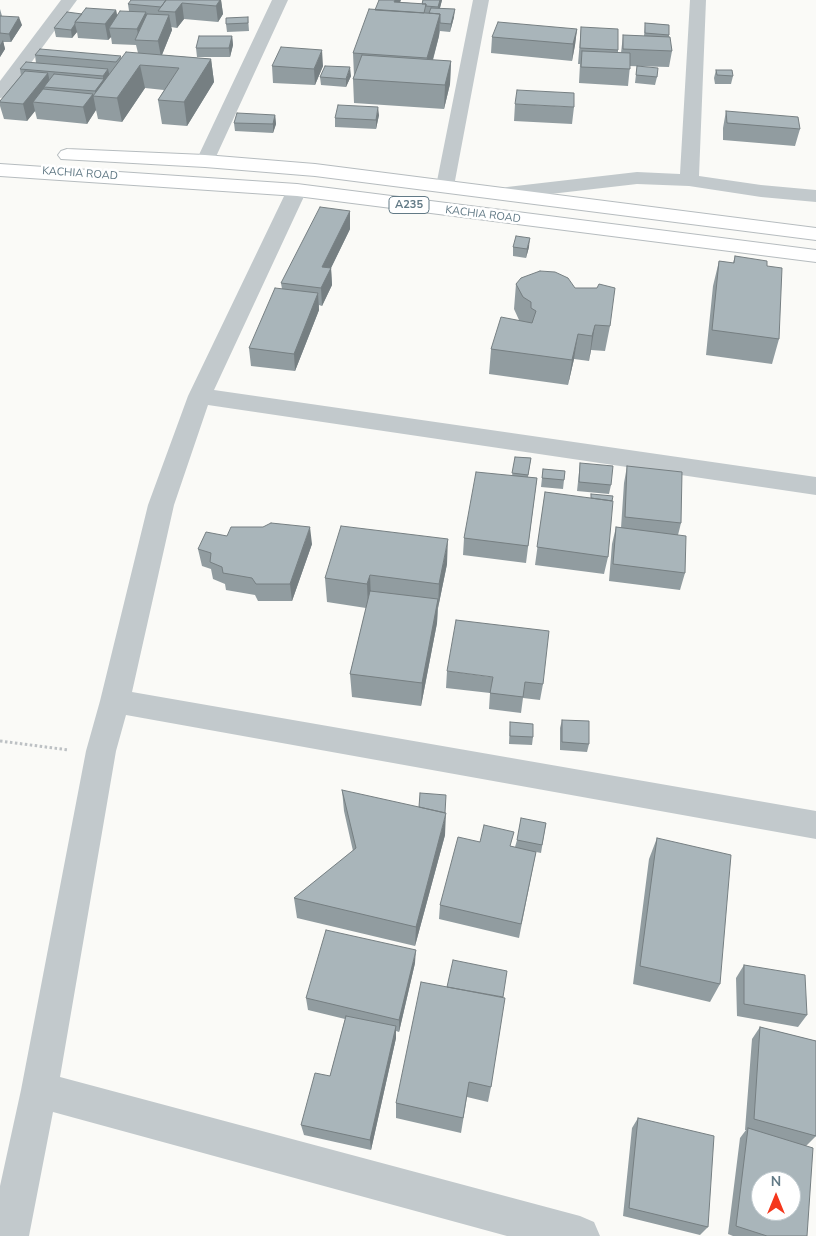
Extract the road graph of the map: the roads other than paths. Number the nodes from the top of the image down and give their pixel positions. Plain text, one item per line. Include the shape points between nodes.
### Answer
1 (69, 0) edge
2 (280, 0) edge
3 (482, 0) edge
4 (698, 0) edge
5 (0, 93) edge
6 (50, 154) dead end
7 (205, 161) junction
8 (0, 170) edge
9 (689, 180) junction
10 (445, 186) junction
11 (297, 190) junction
12 (507, 193) junction
13 (816, 196) edge
14 (573, 202) junction
15 (566, 225) junction
16 (816, 234) edge
17 (816, 256) edge
18 (200, 396) junction
19 (816, 486) edge
20 (115, 701) junction
21 (816, 825) edge
22 (39, 1090) junction
23 (10, 1236) edge
24 (580, 1236) edge

1 - 5 street
2 - 7 street
3 - 10 street
4 - 9 street
6 - 7 highway, KACHIA ROAD / A235
7 - 10 highway, KACHIA ROAD / A235 via 316,170
8 - 11 highway, KACHIA ROAD / A235
9 - 12 street via 628,179
9 - 13 street
10 - 12 highway, KACHIA ROAD / A235
11 - 15 highway, KACHIA ROAD / A235
11 - 18 street
12 - 14 highway, KACHIA ROAD / A235
14 - 15 highway
14 - 16 highway, KACHIA ROAD / A235
15 - 17 highway, KACHIA ROAD / A235
18 - 19 street
18 - 20 street via 161,506
20 - 21 street
20 - 22 street via 101,751
22 - 23 street
22 - 24 street

